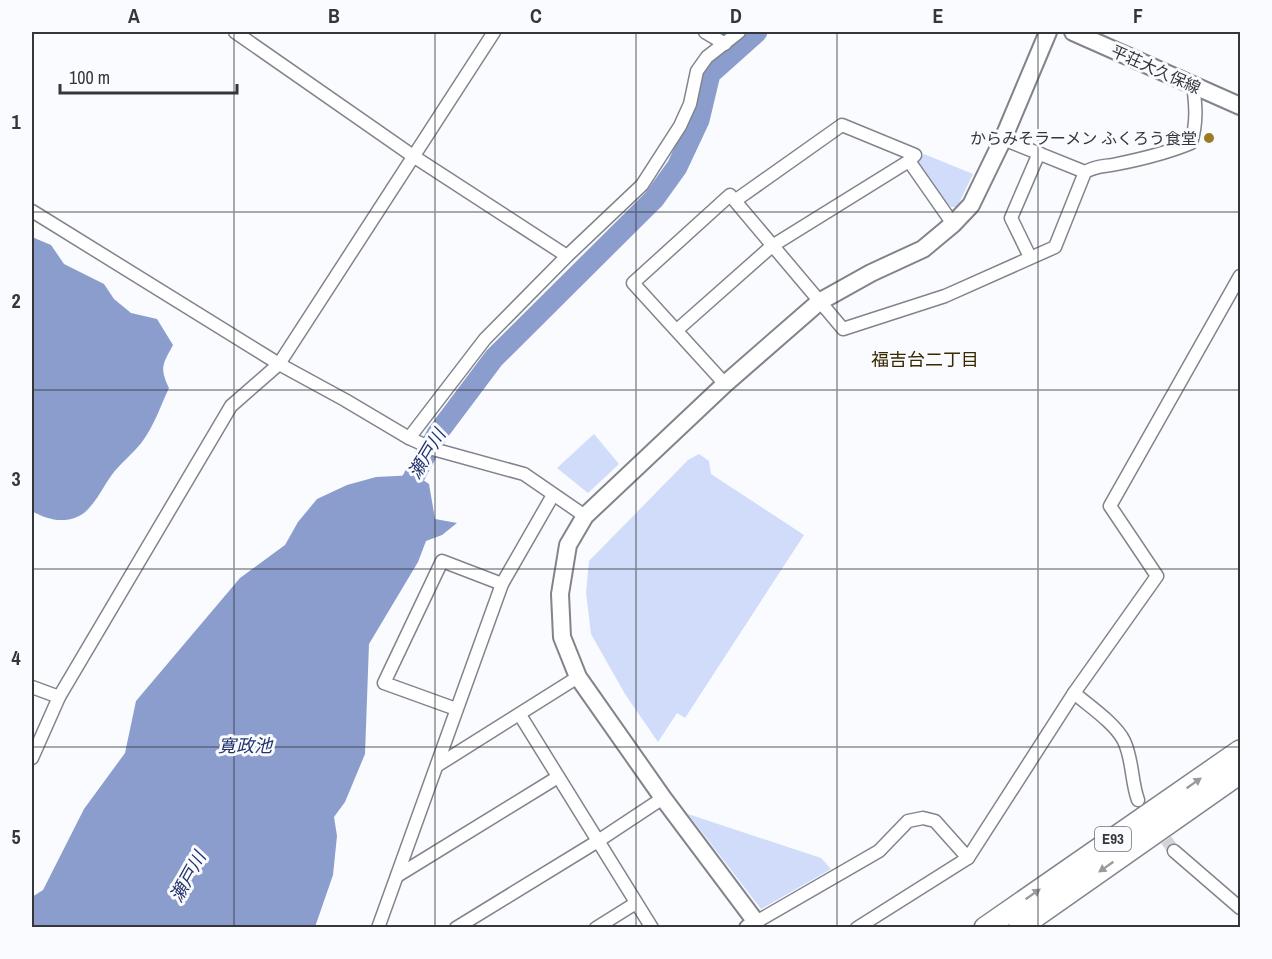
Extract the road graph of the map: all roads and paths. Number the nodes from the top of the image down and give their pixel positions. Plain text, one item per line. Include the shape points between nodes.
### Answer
1 (235, 32) edge
2 (494, 32) edge
3 (705, 32) edge
4 (740, 32) edge
5 (1048, 32) edge
6 (1072, 32) edge
7 (724, 44) junction
8 (1193, 86) junction
9 (1240, 106) edge
10 (1003, 140) junction
11 (1039, 153) junction
12 (413, 156) junction
13 (909, 161) junction
14 (1085, 172) junction
15 (736, 201) junction
16 (32, 211) edge
17 (953, 224) junction
18 (772, 246) junction
19 (567, 256) junction
20 (1030, 257) junction
21 (1240, 276) edge
22 (819, 302) junction
23 (677, 330) junction
24 (279, 364) junction
25 (725, 384) junction
26 (409, 438) junction
27 (553, 495) junction
28 (585, 516) junction
29 (502, 584) junction
30 (578, 676) junction
31 (32, 687) edge
32 (1074, 693) junction
33 (59, 697) junction
34 (456, 710) junction
35 (520, 715) junction
36 (1240, 751) edge
37 (32, 758) edge
38 (438, 765) junction
39 (1240, 773) edge
40 (558, 777) junction
41 (663, 798) junction
42 (1138, 800) dead end
43 (598, 841) junction
44 (1174, 851) tunnel mouth
45 (968, 858) junction
46 (397, 876) junction
47 (636, 903) junction
48 (1240, 908) edge
49 (757, 926) edge
50 (378, 927) edge
51 (456, 927) edge
52 (596, 927) edge
53 (652, 927) edge
54 (857, 927) edge
55 (985, 927) edge
56 (1019, 927) edge

1 - 12 street
2 - 12 street
3 - 7 street
4 - 7 street
5 - 10 street
6 - 8 street, 平荘大久保線
7 - 19 street via 697,71 690,104 680,126 642,185
8 - 9 street, 平荘大久保線
8 - 14 street via 1197,110 1191,143
10 - 11 street
10 - 17 street via 971,205
11 - 14 street
11 - 20 street via 1011,218
12 - 19 street
12 - 24 street
13 - 15 street via 915,155 842,125
13 - 17 street
13 - 18 street
14 - 20 street via 1055,247
15 - 18 street
15 - 23 street via 730,195 633,283
16 - 24 street
17 - 22 street via 922,249
18 - 22 street
18 - 23 street
19 - 26 street via 485,339
20 - 22 street via 945,296 843,329
21 - 32 street via 1110,506 1157,576
22 - 25 street
23 - 25 street
24 - 26 street
24 - 33 street via 231,406
25 - 28 street
26 - 27 street via 433,449 524,474
27 - 28 street
27 - 29 street
28 - 30 street via 568,545 560,594 562,637
29 - 34 street
29 - 34 street via 442,561 384,683
30 - 35 street
30 - 41 street
31 - 33 street
32 - 42 street via 1124,740
32 - 45 street
33 - 37 street
34 - 38 street
35 - 38 street
35 - 40 street
55 -> 36 highway, E93
38 - 46 street
39 -> 56 highway, E93
40 - 43 street
40 - 46 street
41 - 43 street
41 - 49 street
43 - 47 street
43 - 51 street
44 - 48 street
45 - 49 street via 935,821 908,821 879,851
45 - 54 street
46 - 50 street
47 - 52 street
47 - 53 street

